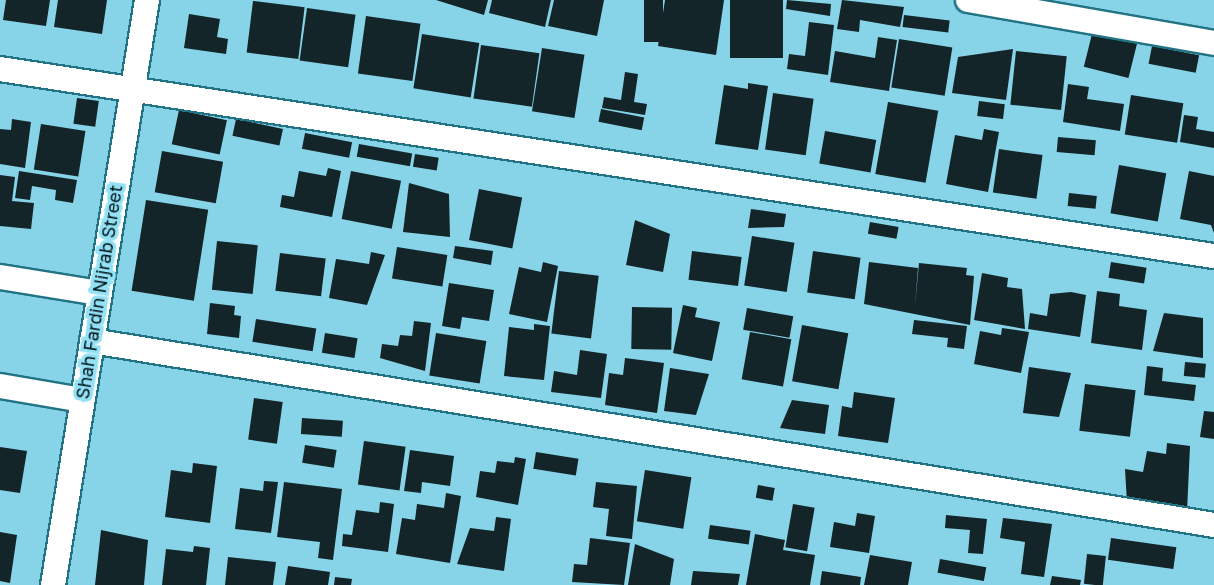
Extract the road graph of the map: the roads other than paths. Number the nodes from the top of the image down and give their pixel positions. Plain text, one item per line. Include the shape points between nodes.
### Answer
1 (147, 0) edge
2 (968, 0) edge
3 (1214, 43) edge
4 (0, 69) edge
5 (132, 91) junction
6 (1214, 256) edge
7 (0, 277) edge
8 (99, 293) junction
9 (92, 341) junction
10 (0, 386) edge
11 (82, 400) junction
12 (1214, 525) edge
13 (53, 585) edge

1 - 5 street, Shah Fardin Nijrab Street
2 - 3 street
4 - 5 street
5 - 6 street
5 - 8 street, Shah Fardin Nijrab Street
7 - 8 street
8 - 9 street, Shah Fardin Nijrab Street
9 - 11 street, Shah Fardin Nijrab Street
9 - 12 street
10 - 11 street
11 - 13 street, Shah Fardin Nijrab Street

